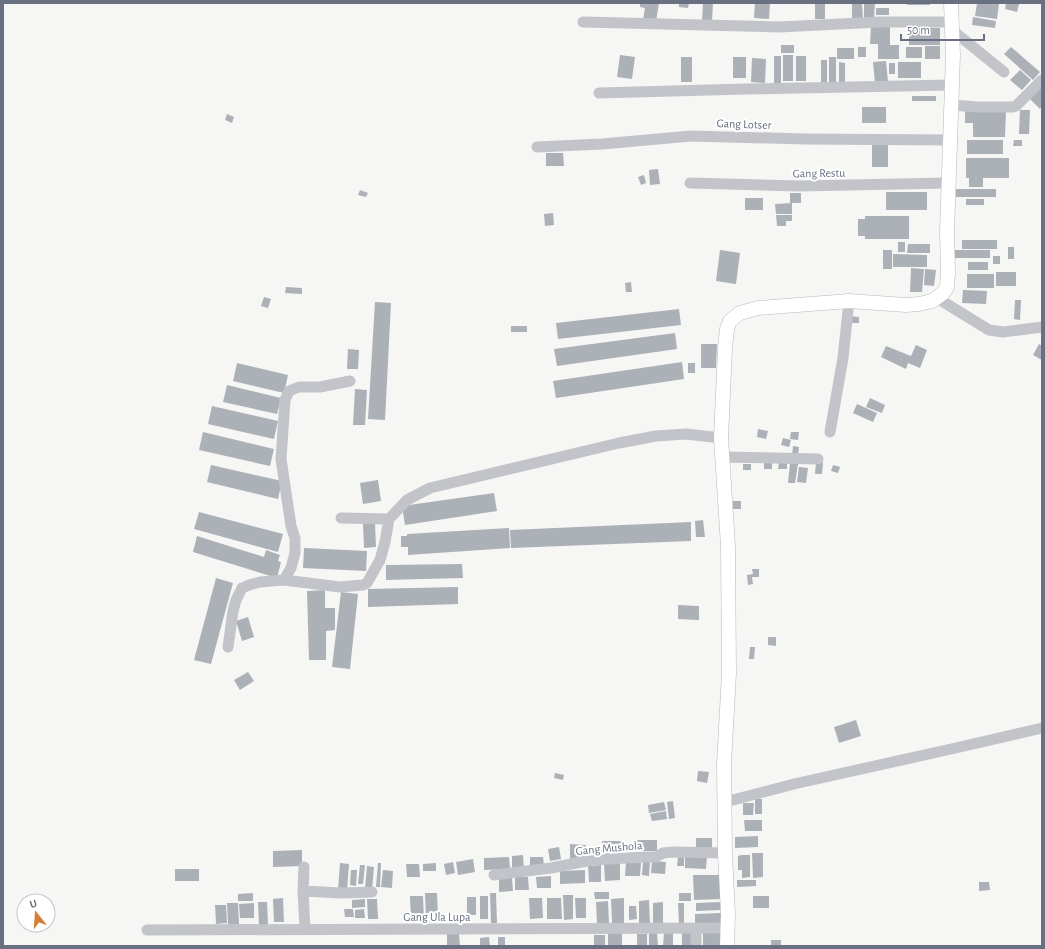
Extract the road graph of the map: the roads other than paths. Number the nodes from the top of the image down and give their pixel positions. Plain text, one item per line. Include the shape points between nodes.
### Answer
1 (951, 3) edge
2 (583, 22) dead end
3 (952, 26) junction
4 (1004, 72) dead end
5 (1042, 80) edge
6 (952, 85) junction
7 (599, 94) dead end
8 (952, 105) junction
9 (950, 140) junction
10 (537, 147) dead end
11 (690, 183) dead end
12 (948, 183) junction
13 (937, 298) junction
14 (849, 301) junction
15 (1042, 327) edge
16 (350, 381) dead end
17 (830, 432) dead end
18 (721, 438) junction
19 (723, 457) junction
20 (818, 459) dead end
21 (341, 518) dead end
22 (390, 519) junction
23 (284, 580) junction
24 (228, 647) dead end
25 (1042, 728) edge
26 (725, 802) junction
27 (725, 854) junction
28 (304, 867) dead end
29 (494, 876) dead end
30 (303, 891) junction
31 (372, 892) dead end
32 (727, 928) junction
33 (696, 929) junction
34 (147, 930) dead end
35 (306, 930) junction
36 (696, 946) edge
37 (727, 946) edge

1 - 3 main road
2 - 3 street via 778,28 880,22
3 - 4 street
3 - 6 main road
5 - 8 street via 1016,106
6 - 7 street
6 - 8 main road
8 - 9 main road
9 - 10 street, Gang Lotser via 691,136
9 - 12 main road
11 - 12 street, Gang Restu via 799,186
12 - 13 main road via 947,287
13 - 14 main road via 912,304
13 - 15 street via 989,330 1003,332
14 - 17 street via 843,358
14 - 18 main road via 758,308 740,313 730,321 725,348
16 - 23 street via 320,387 300,386 290,391 285,400 281,459 295,538 295,553
18 - 19 main road
18 - 22 street via 686,434 656,436 430,488 407,500
19 - 20 street
19 - 26 main road via 728,546
21 - 22 street
22 - 23 street via 380,560 367,583 340,587
23 - 24 street via 260,582 242,588 234,605
25 - 26 street
26 - 27 main road
27 - 29 street, Gang Mushola via 673,852 656,857 592,860
27 - 32 main road
28 - 30 street
30 - 31 street
30 - 35 street
32 - 33 street, Gang Ula Lupa
32 - 37 main road
33 - 35 street, Gang Ula Lupa
33 - 36 street
34 - 35 street, Gang Ula Lupa

